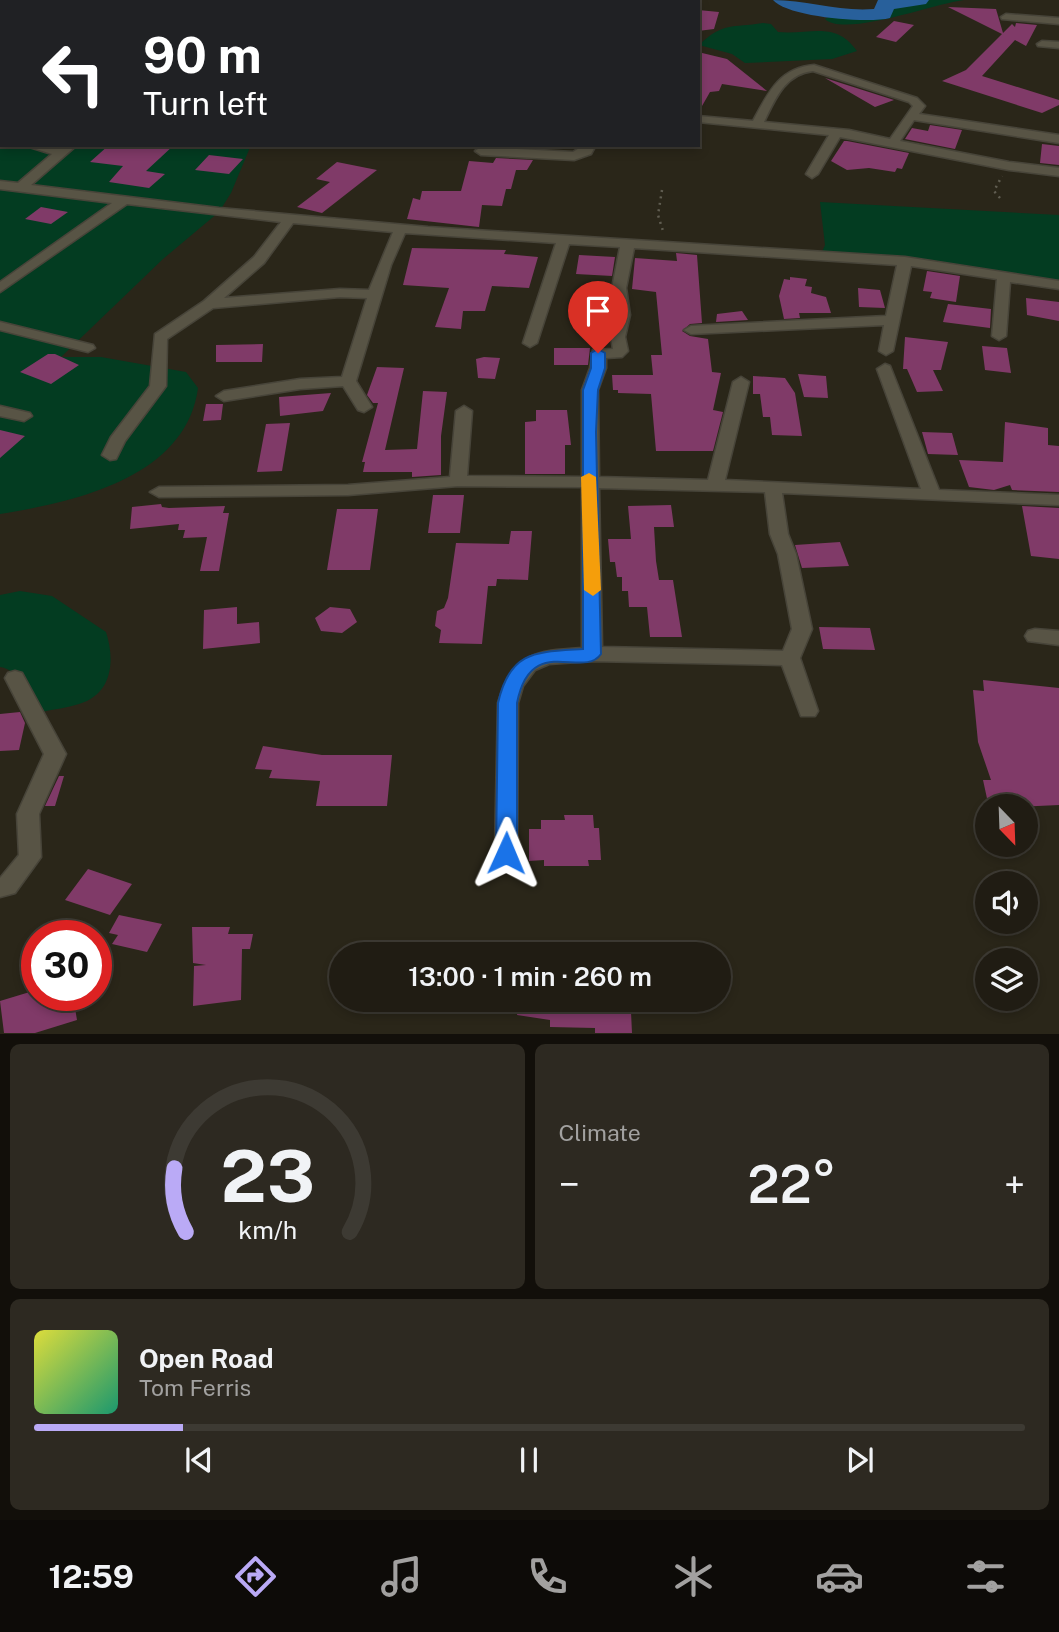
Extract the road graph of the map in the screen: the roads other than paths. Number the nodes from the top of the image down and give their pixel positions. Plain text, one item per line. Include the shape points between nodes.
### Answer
1 (1006, 17) dead end
2 (1059, 21) edge
3 (1042, 44) dead end
4 (1059, 45) edge
5 (914, 117) junction
6 (700, 119) edge
7 (757, 124) junction
8 (836, 133) junction
9 (1059, 139) edge
10 (893, 142) junction
11 (48, 147) edge
12 (589, 147) edge
13 (66, 149) edge
14 (481, 151) dead end
15 (1059, 172) edge
16 (812, 174) dead end
17 (0, 185) edge
18 (21, 187) junction
19 (127, 199) junction
20 (290, 218) junction
21 (401, 228) junction
22 (563, 241) junction
23 (628, 242) junction
24 (905, 261) junction
25 (1004, 275) junction
26 (1059, 285) edge
27 (0, 288) edge
28 (375, 294) junction
29 (209, 304) junction
30 (892, 320) junction
31 (0, 326) edge
32 (691, 330) dead end
33 (999, 336) dead end
34 (530, 343) dead end
35 (88, 348) dead end
36 (886, 351) dead end
37 (885, 369) dead end
38 (348, 381) junction
39 (741, 382) dead end
40 (224, 396) dead end
41 (364, 407) dead end
42 (0, 411) edge
43 (464, 411) dead end
44 (24, 416) dead end
45 (110, 455) dead end
46 (458, 481) junction
47 (589, 482) junction
48 (715, 485) junction
49 (773, 488) junction
50 (159, 492) dead end
51 (932, 495) junction
52 (1059, 500) edge
53 (1035, 636) dead end
54 (1059, 638) edge
55 (592, 654) junction
56 (790, 658) junction
57 (15, 678) dead end
58 (808, 711) dead end
59 (506, 853) dead end
60 (0, 888) edge

1 - 2 street
3 - 4 street
5 - 7 street via 919,106 899,94 829,70 798,68 781,80
5 - 9 street
5 - 10 street
6 - 7 street
7 - 8 street
8 - 10 street
8 - 16 street
10 - 15 street
11 - 13 street
12 - 14 street via 574,156
13 - 18 street
17 - 18 street
18 - 19 street
19 - 20 street
19 - 27 street
20 - 21 street
20 - 29 street via 259,260
21 - 22 street
21 - 28 street
22 - 23 street
22 - 34 street
23 - 24 street
23 - 47 street via 619,288 621,351 598,353 590,390
24 - 25 street
24 - 30 street
25 - 26 street
25 - 33 street
28 - 29 street
28 - 38 street
29 - 45 street via 160,337 158,386
30 - 32 street
30 - 36 street
31 - 35 street
37 - 51 street
38 - 40 street
38 - 41 street
39 - 48 street
42 - 44 street
43 - 46 street
46 - 47 street
46 - 50 street via 348,490
47 - 48 street
47 - 55 street
48 - 49 street
49 - 51 street
49 - 56 street via 802,629
51 - 52 street
53 - 54 street
55 - 56 street
55 - 59 street via 539,658 522,667 512,685
56 - 58 street
57 - 60 street via 55,754 28,814 30,857 7,886

